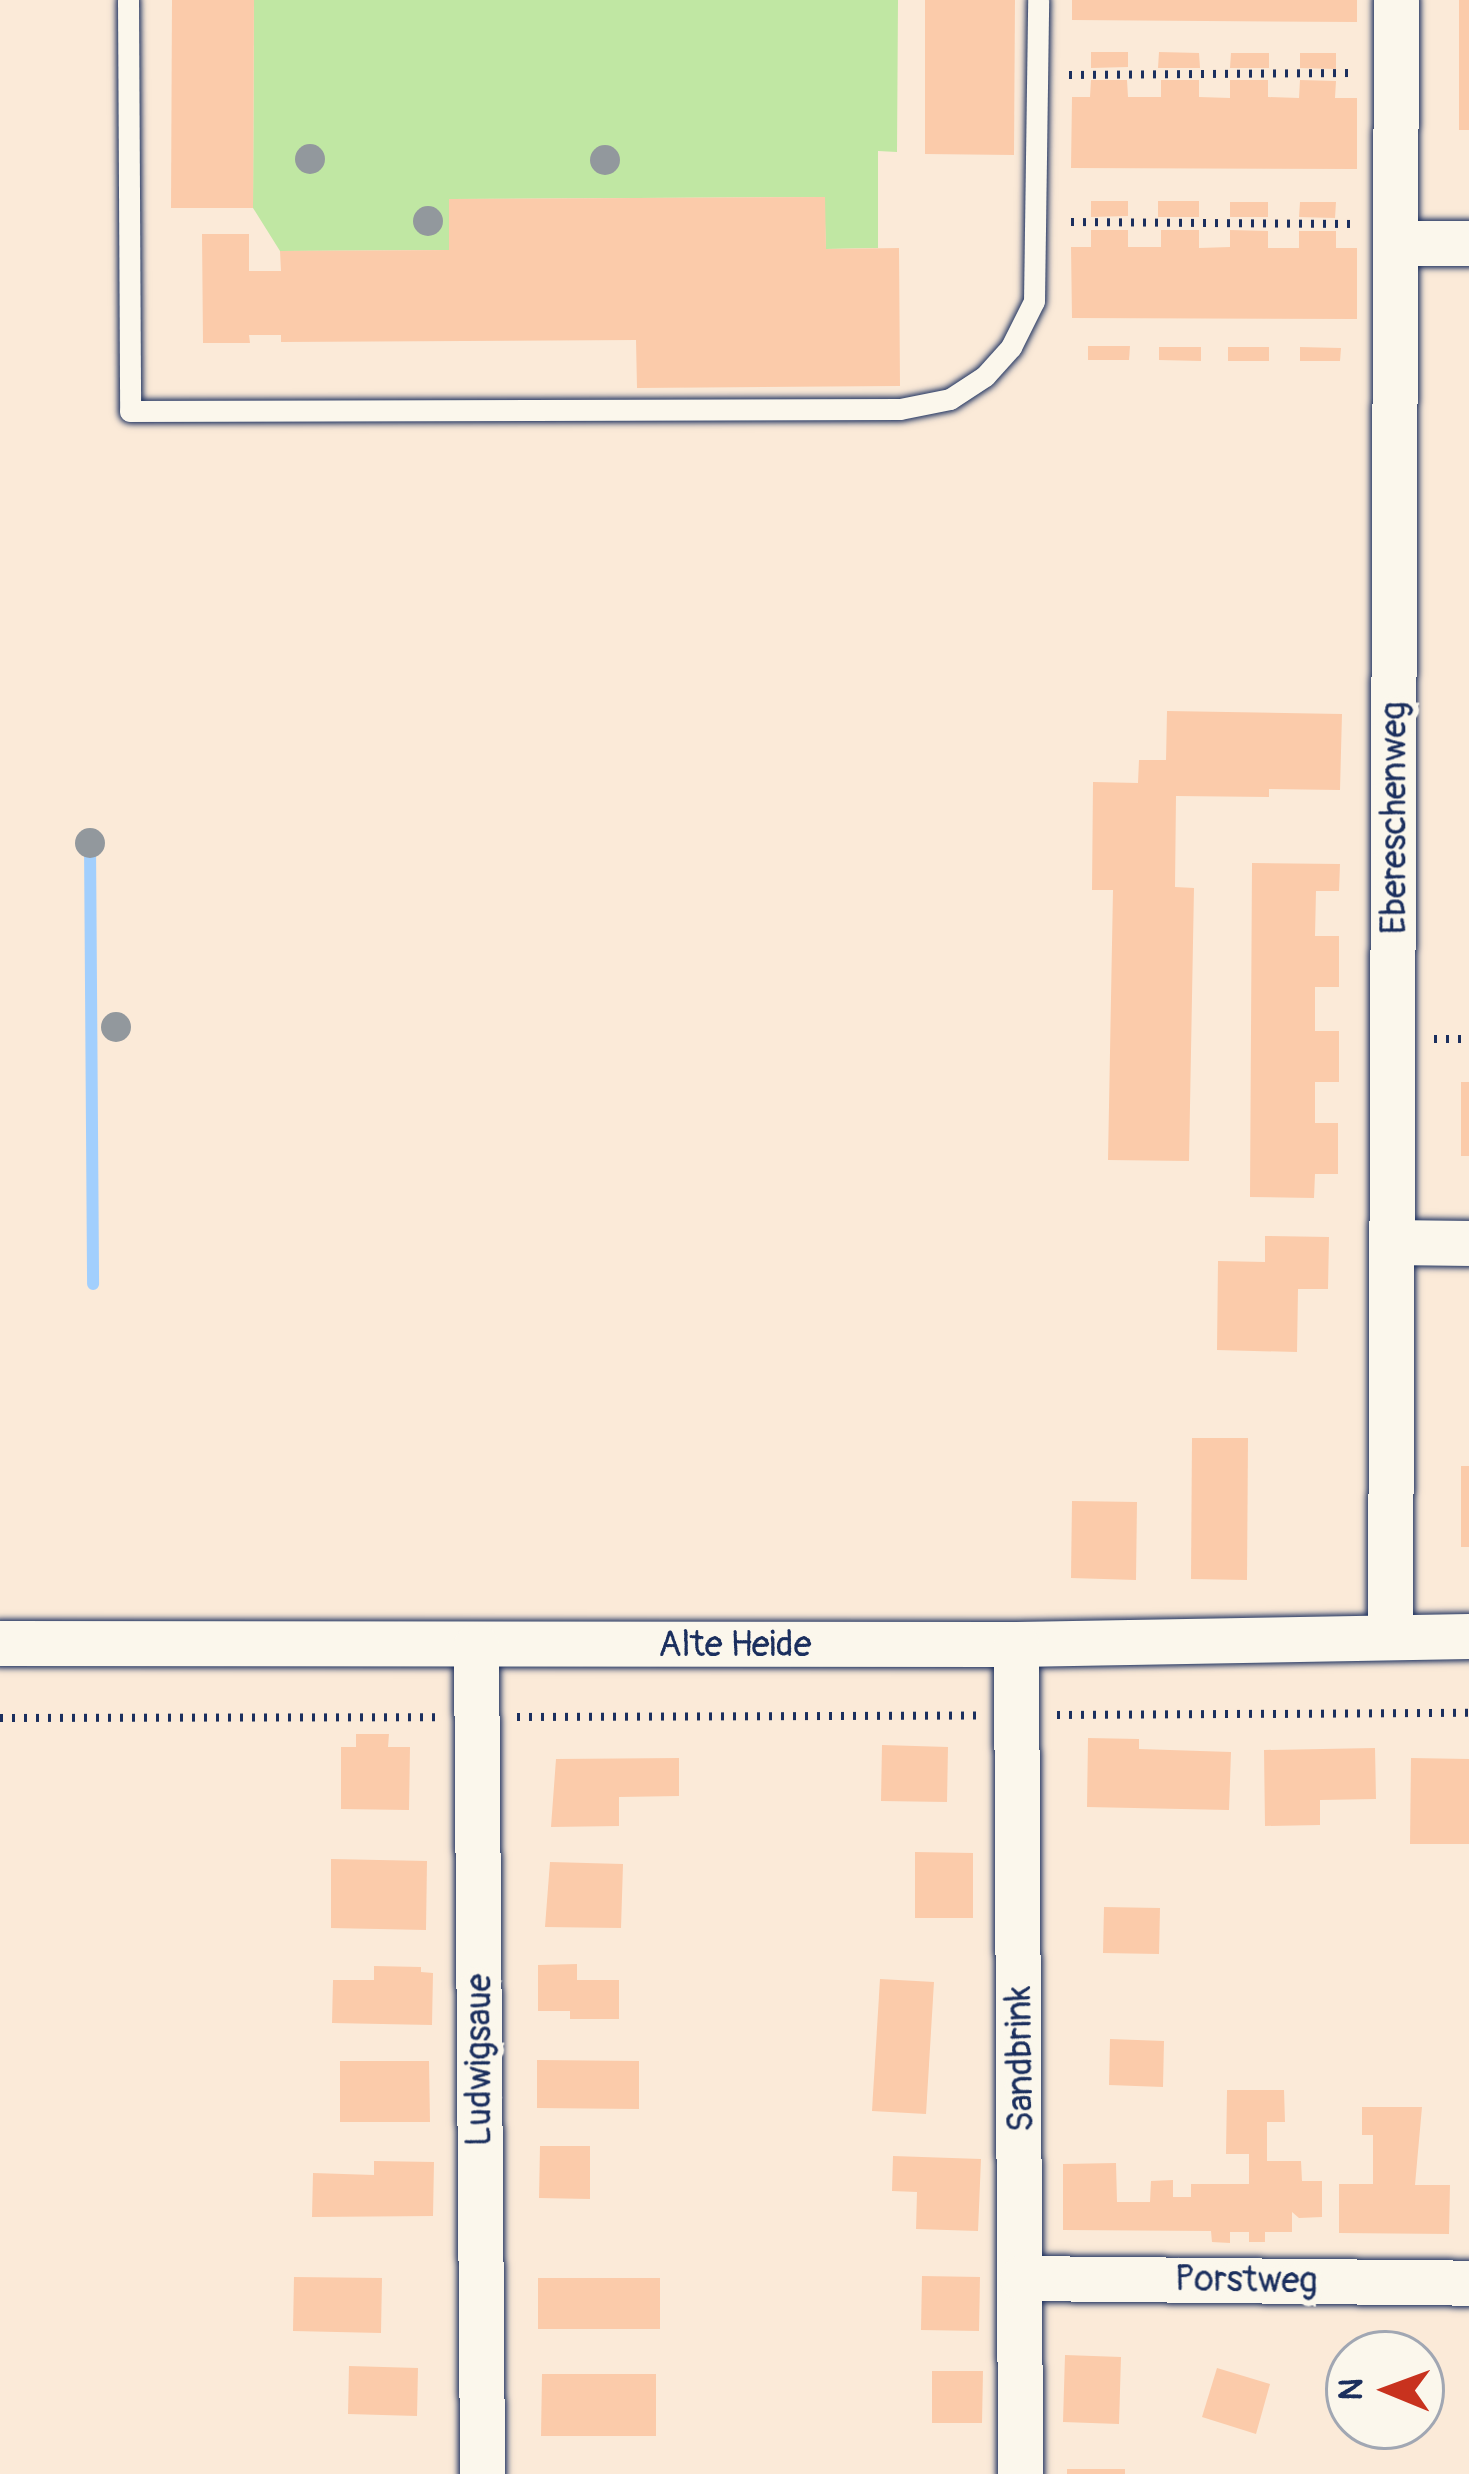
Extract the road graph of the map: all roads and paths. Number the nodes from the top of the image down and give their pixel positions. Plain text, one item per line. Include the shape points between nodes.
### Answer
1 (128, 0) edge
2 (1038, 0) edge
3 (1396, 0) edge
4 (1396, 73) junction
5 (1069, 75) dead end
6 (1071, 222) dead end
7 (1395, 234) junction
8 (1469, 244) edge
9 (1420, 1039) dead end
10 (1469, 1039) edge
11 (1392, 1242) junction
12 (1469, 1243) edge
13 (1390, 1636) junction
14 (1469, 1636) edge
15 (0, 1643) edge
16 (1016, 1644) junction
17 (476, 1646) junction
18 (1469, 1714) edge
19 (1017, 1715) junction
20 (476, 1717) junction
21 (0, 1718) edge
22 (1022, 2278) junction
23 (1469, 2282) edge
24 (482, 2474) edge
25 (1020, 2474) edge

1 - 2 lane via 130,411 900,409 950,399 998,362 1034,302
3 - 4 street, Ebereschenweg
4 - 5 path
4 - 7 street, Ebereschenweg
6 - 7 path
7 - 8 street
7 - 11 street, Ebereschenweg
9 - 10 path
11 - 12 street
11 - 13 street, Ebereschenweg
13 - 14 street, Alte Heide
13 - 16 street, Alte Heide
15 - 17 street, Alte Heide
16 - 17 street, Alte Heide
16 - 19 street, Sandbrink
17 - 20 street, Ludwigsaue
18 - 19 path
19 - 20 path
19 - 22 street, Sandbrink
20 - 21 path
20 - 24 street, Ludwigsaue
22 - 23 street, Porstweg
22 - 25 street, Sandbrink

